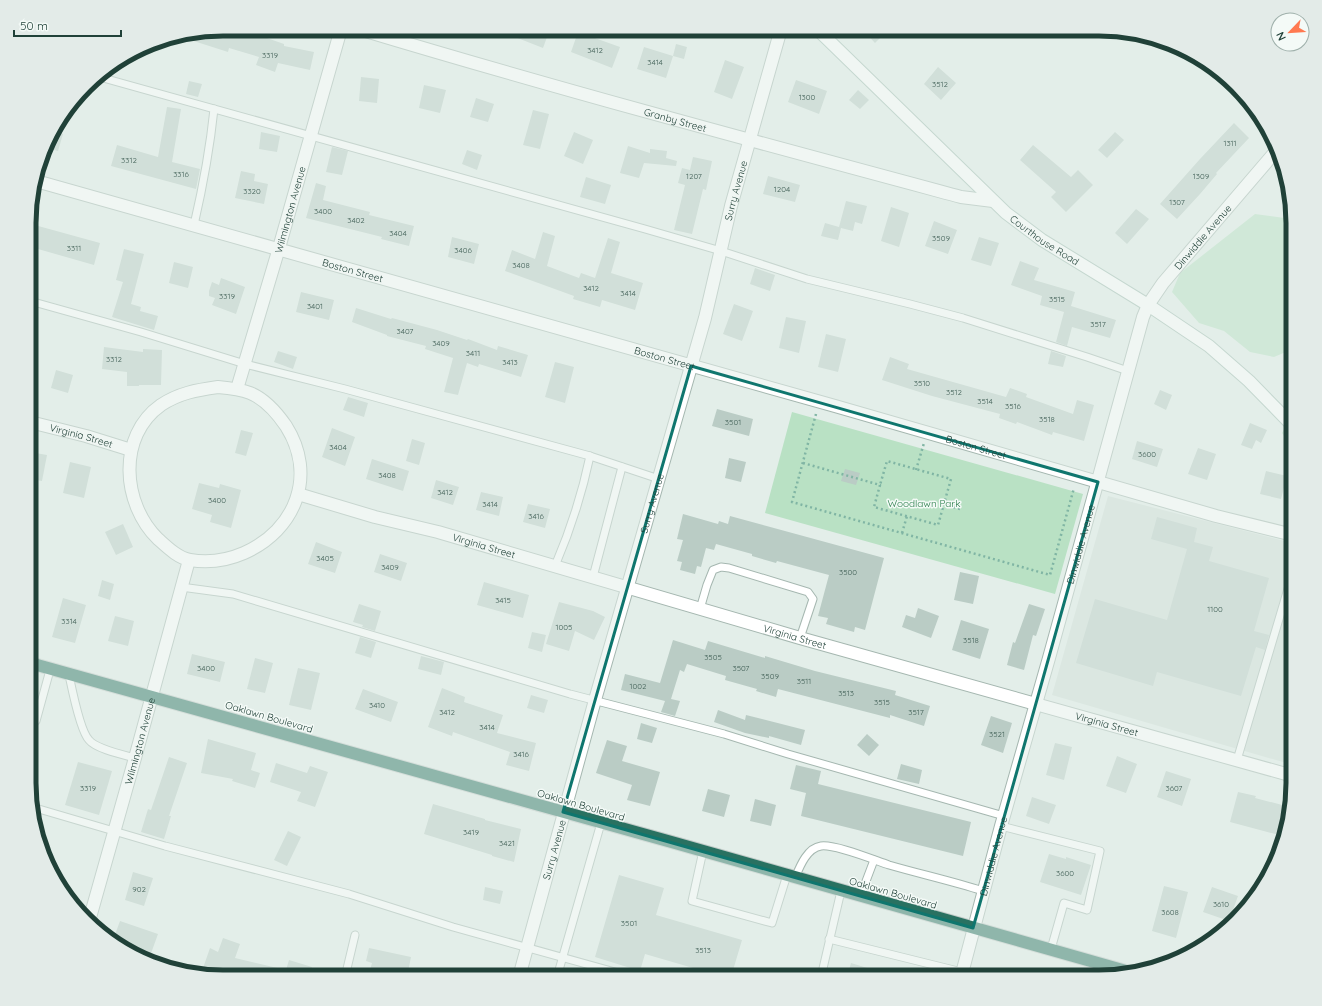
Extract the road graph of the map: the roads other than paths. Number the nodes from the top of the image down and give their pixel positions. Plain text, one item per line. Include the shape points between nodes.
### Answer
1 (339, 36) edge
2 (382, 36) edge
3 (779, 36) edge
4 (824, 36) edge
5 (105, 78) edge
6 (214, 109) junction
7 (310, 136) junction
8 (750, 140) junction
9 (1273, 154) edge
10 (41, 181) edge
11 (994, 201) junction
12 (194, 225) junction
13 (279, 248) junction
14 (721, 251) junction
15 (36, 303) edge
16 (1148, 305) junction
17 (245, 364) junction
18 (692, 366) junction
19 (1128, 371) junction
20 (237, 389) junction
21 (1286, 419) edge
22 (36, 424) edge
23 (131, 450) junction
24 (590, 456) junction
25 (622, 467) junction
26 (659, 479) junction
27 (1098, 482) junction
28 (298, 494) junction
29 (1286, 533) edge
30 (188, 560) junction
31 (555, 566) junction
32 (593, 577) junction
33 (181, 587) junction
34 (627, 587) junction
35 (1286, 596) edge
36 (700, 609) junction
37 (800, 638) junction
38 (36, 666) edge
39 (50, 670) junction
40 (69, 675) junction
41 (151, 697) junction
42 (595, 700) junction
43 (1036, 703) junction
44 (36, 721) edge
45 (135, 758) junction
46 (1237, 760) junction
47 (1286, 774) edge
48 (38, 809) edge
49 (563, 812) junction
50 (1002, 821) junction
51 (601, 823) junction
52 (114, 831) junction
53 (703, 851) junction
54 (874, 860) junction
55 (791, 876) junction
56 (841, 891) junction
57 (983, 891) junction
58 (860, 897) junction
59 (91, 915) edge
60 (973, 928) junction
61 (354, 935) dead end
62 (830, 939) junction
63 (527, 947) junction
64 (1051, 949) junction
65 (562, 957) junction
66 (1119, 969) edge
67 (346, 970) edge
68 (521, 970) edge
69 (559, 970) edge
70 (608, 970) edge
71 (823, 970) edge
72 (944, 970) edge
73 (963, 970) edge

1 - 7 street, Wilmington Avenue
2 - 8 street, Granby Street
3 - 8 street, Surry Avenue
4 - 11 street, Courthouse Road
5 - 6 lane
6 - 7 lane
6 - 12 lane via 204,186
7 - 13 street, Wilmington Avenue
7 - 14 lane
8 - 11 street, Granby Street via 961,197
8 - 14 street, Surry Avenue
9 - 16 street, Dinwiddie Avenue via 1162,283
10 - 12 street, Boston Street
11 - 16 street, Courthouse Road via 1042,240
12 - 13 street, Boston Street
13 - 17 street, Wilmington Avenue
13 - 18 street, Boston Street
14 - 18 street, Surry Avenue
14 - 19 lane via 807,279 963,318
15 - 17 lane
16 - 19 street, Dinwiddie Avenue
16 - 21 street, Courthouse Road via 1209,346 1249,381
17 - 20 street, Wilmington Avenue
17 - 24 lane
18 - 26 street, Surry Avenue
18 - 27 street, Boston Street
19 - 27 street, Dinwiddie Avenue
20 - 23 street via 218,387 177,396 148,417
20 - 28 street via 252,394 267,404 280,417 292,436 299,456 301,473
22 - 23 street, Virginia Street
23 - 30 street via 128,472 130,489 142,519 167,548
24 - 25 lane
24 - 31 lane via 576,510
25 - 26 lane
25 - 32 lane
26 - 34 street, Surry Avenue
27 - 29 street, Boston Street
27 - 43 street, Dinwiddie Avenue
28 - 30 street via 284,523 268,539 252,549 220,560
28 - 31 street, Virginia Street
30 - 33 street, Wilmington Avenue
31 - 32 street, Virginia Street
32 - 34 street, Virginia Street
33 - 41 street, Wilmington Avenue
33 - 42 lane via 233,594
34 - 36 street, Virginia Street
34 - 42 street, Surry Avenue
35 - 46 lane
36 - 37 street, Virginia Street
36 - 37 lane via 713,570 729,568 808,592 813,599
37 - 43 street, Virginia Street
38 - 39 highway, Oaklawn Boulevard
39 - 40 highway, Oaklawn Boulevard
39 - 44 lane
40 - 41 highway, Oaklawn Boulevard
40 - 45 lane via 81,725 89,740 102,748
41 - 45 street, Wilmington Avenue
41 - 49 highway, Oaklawn Boulevard
42 - 49 street, Surry Avenue
42 - 50 lane via 724,734 958,802
43 - 46 street, Virginia Street
43 - 50 street, Dinwiddie Avenue
45 - 52 street, Wilmington Avenue
46 - 47 street, Virginia Street
48 - 52 lane
49 - 51 highway, Oaklawn Boulevard
49 - 63 street, Surry Avenue
50 - 57 street, Dinwiddie Avenue
50 - 64 lane via 1100,850 1087,910 1064,903
51 - 53 highway, Oaklawn Boulevard
51 - 65 lane
52 - 59 street, Wilmington Avenue
52 - 63 lane via 349,894
53 - 55 highway, Oaklawn Boulevard
53 - 55 lane via 692,901 772,923
54 - 55 lane via 821,846 812,850
54 - 57 lane
54 - 58 lane
55 - 56 highway, Oaklawn Boulevard
56 - 58 highway, Oaklawn Boulevard
56 - 62 lane
57 - 60 street, Dinwiddie Avenue
58 - 60 highway, Oaklawn Boulevard
60 - 64 highway, Oaklawn Boulevard
60 - 73 street, Dinwiddie Avenue
61 - 67 lane
62 - 71 lane
62 - 72 lane
63 - 65 lane
63 - 68 street, Surry Avenue
64 - 66 highway, Oaklawn Boulevard
65 - 69 lane
65 - 70 lane

